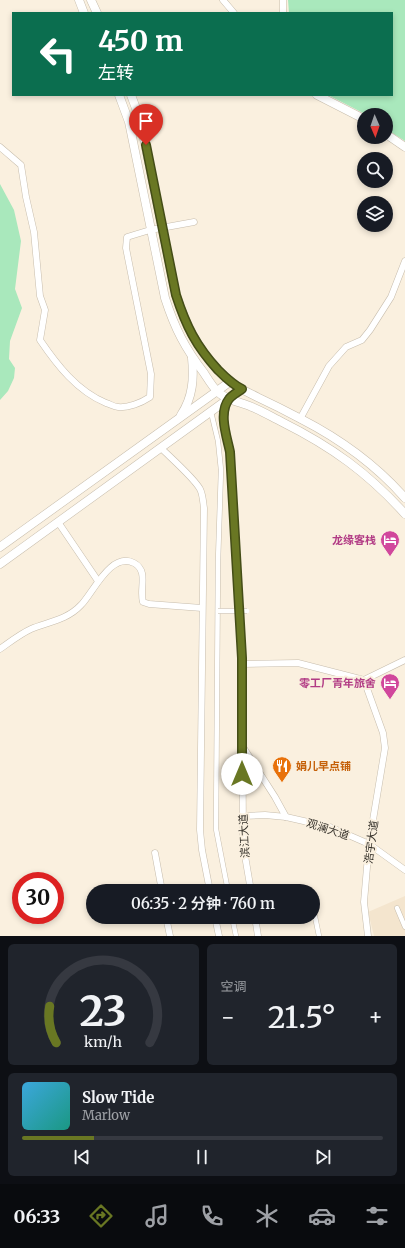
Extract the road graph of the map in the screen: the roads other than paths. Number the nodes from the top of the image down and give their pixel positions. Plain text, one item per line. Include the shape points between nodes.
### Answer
1 (79, 0) edge
2 (91, 0) edge
3 (223, 0) edge
4 (283, 0) edge
5 (84, 12) edge
6 (97, 12) edge
7 (233, 12) edge
8 (283, 12) edge
9 (119, 96) edge
10 (131, 96) edge
11 (319, 96) edge
12 (357, 116) edge
13 (393, 139) edge
14 (0, 147) edge
15 (405, 147) edge
16 (194, 222) dead end
17 (162, 227) junction
18 (150, 230) junction
19 (405, 261) edge
20 (192, 357) junction
21 (231, 381) junction
22 (242, 389) junction
23 (217, 391) junction
24 (229, 398) junction
25 (211, 412) junction
26 (300, 418) junction
27 (177, 420) junction
28 (161, 448) junction
29 (405, 498) edge
30 (405, 514) edge
31 (58, 522) junction
32 (0, 547) edge
33 (0, 564) edge
34 (98, 581) junction
35 (202, 608) junction
36 (218, 611) junction
37 (247, 611) dead end
38 (0, 649) edge
39 (405, 660) edge
40 (242, 664) junction
41 (364, 680) junction
42 (242, 746) junction
43 (243, 816) junction
44 (286, 817) junction
45 (369, 844) junction
46 (155, 853) dead end
47 (405, 870) edge
48 (161, 884) edge
49 (209, 884) edge
50 (227, 884) edge
51 (250, 884) edge
52 (397, 908) dead end
53 (167, 924) edge
54 (216, 924) edge
55 (233, 924) edge
56 (256, 924) edge
57 (317, 924) edge
58 (405, 926) edge
59 (170, 936) edge
60 (219, 936) edge
61 (236, 936) edge
62 (258, 936) edge
63 (319, 936) edge
64 (368, 936) edge

1 - 5 street
2 - 6 street
3 - 7 street
4 - 8 street
9 - 18 street via 130,128
10 - 17 street via 141,125
11 - 12 street
13 - 15 street
14 - 18 street via 21,165 34,232 40,296 45,310 40,340 51,357 76,384 95,398 118,407 139,404 150,398 151,374 126,248 127,237
16 - 17 street
17 - 18 street
17 - 21 street via 176,295 184,318 205,355
18 - 20 street via 165,298 173,322
19 - 26 street via 391,297 370,330 362,340 346,347 329,366
20 - 23 street
20 - 27 street via 192,390 185,409
21 - 22 street
21 - 23 street
22 - 24 street
22 - 26 street
23 - 24 street
23 - 27 street
24 - 25 street
24 - 30 street via 254,407 342,456 385,492
24 - 40 street, 滨江大道 via 224,420 230,452
25 - 28 street
25 - 36 street via 221,470
26 - 29 street via 348,447 393,484
27 - 32 street
28 - 31 street
28 - 35 street via 200,489 203,498
31 - 33 street
31 - 34 street
34 - 35 street via 111,566 128,561 140,568 143,577 143,602
34 - 38 street via 79,607 66,616 22,633
35 - 49 street via 200,830
36 - 37 street, bridge
36 - 50 street via 216,829
39 - 41 street
40 - 41 street via 298,663
40 - 42 street, 滨江大道
41 - 45 street, 浩宇大道 via 383,732 385,748
42 - 43 street, 滨江大道
42 - 44 street
43 - 44 street, 观澜大道
43 - 51 street, 滨江大道 via 243,844
44 - 45 street, 观澜大道 via 330,827
45 - 47 street, 观澜大道
45 - 64 street, 浩宇大道 via 364,902
46 - 48 street
52 - 58 street
53 - 59 street
54 - 60 street
55 - 61 street
56 - 62 street
57 - 63 street

